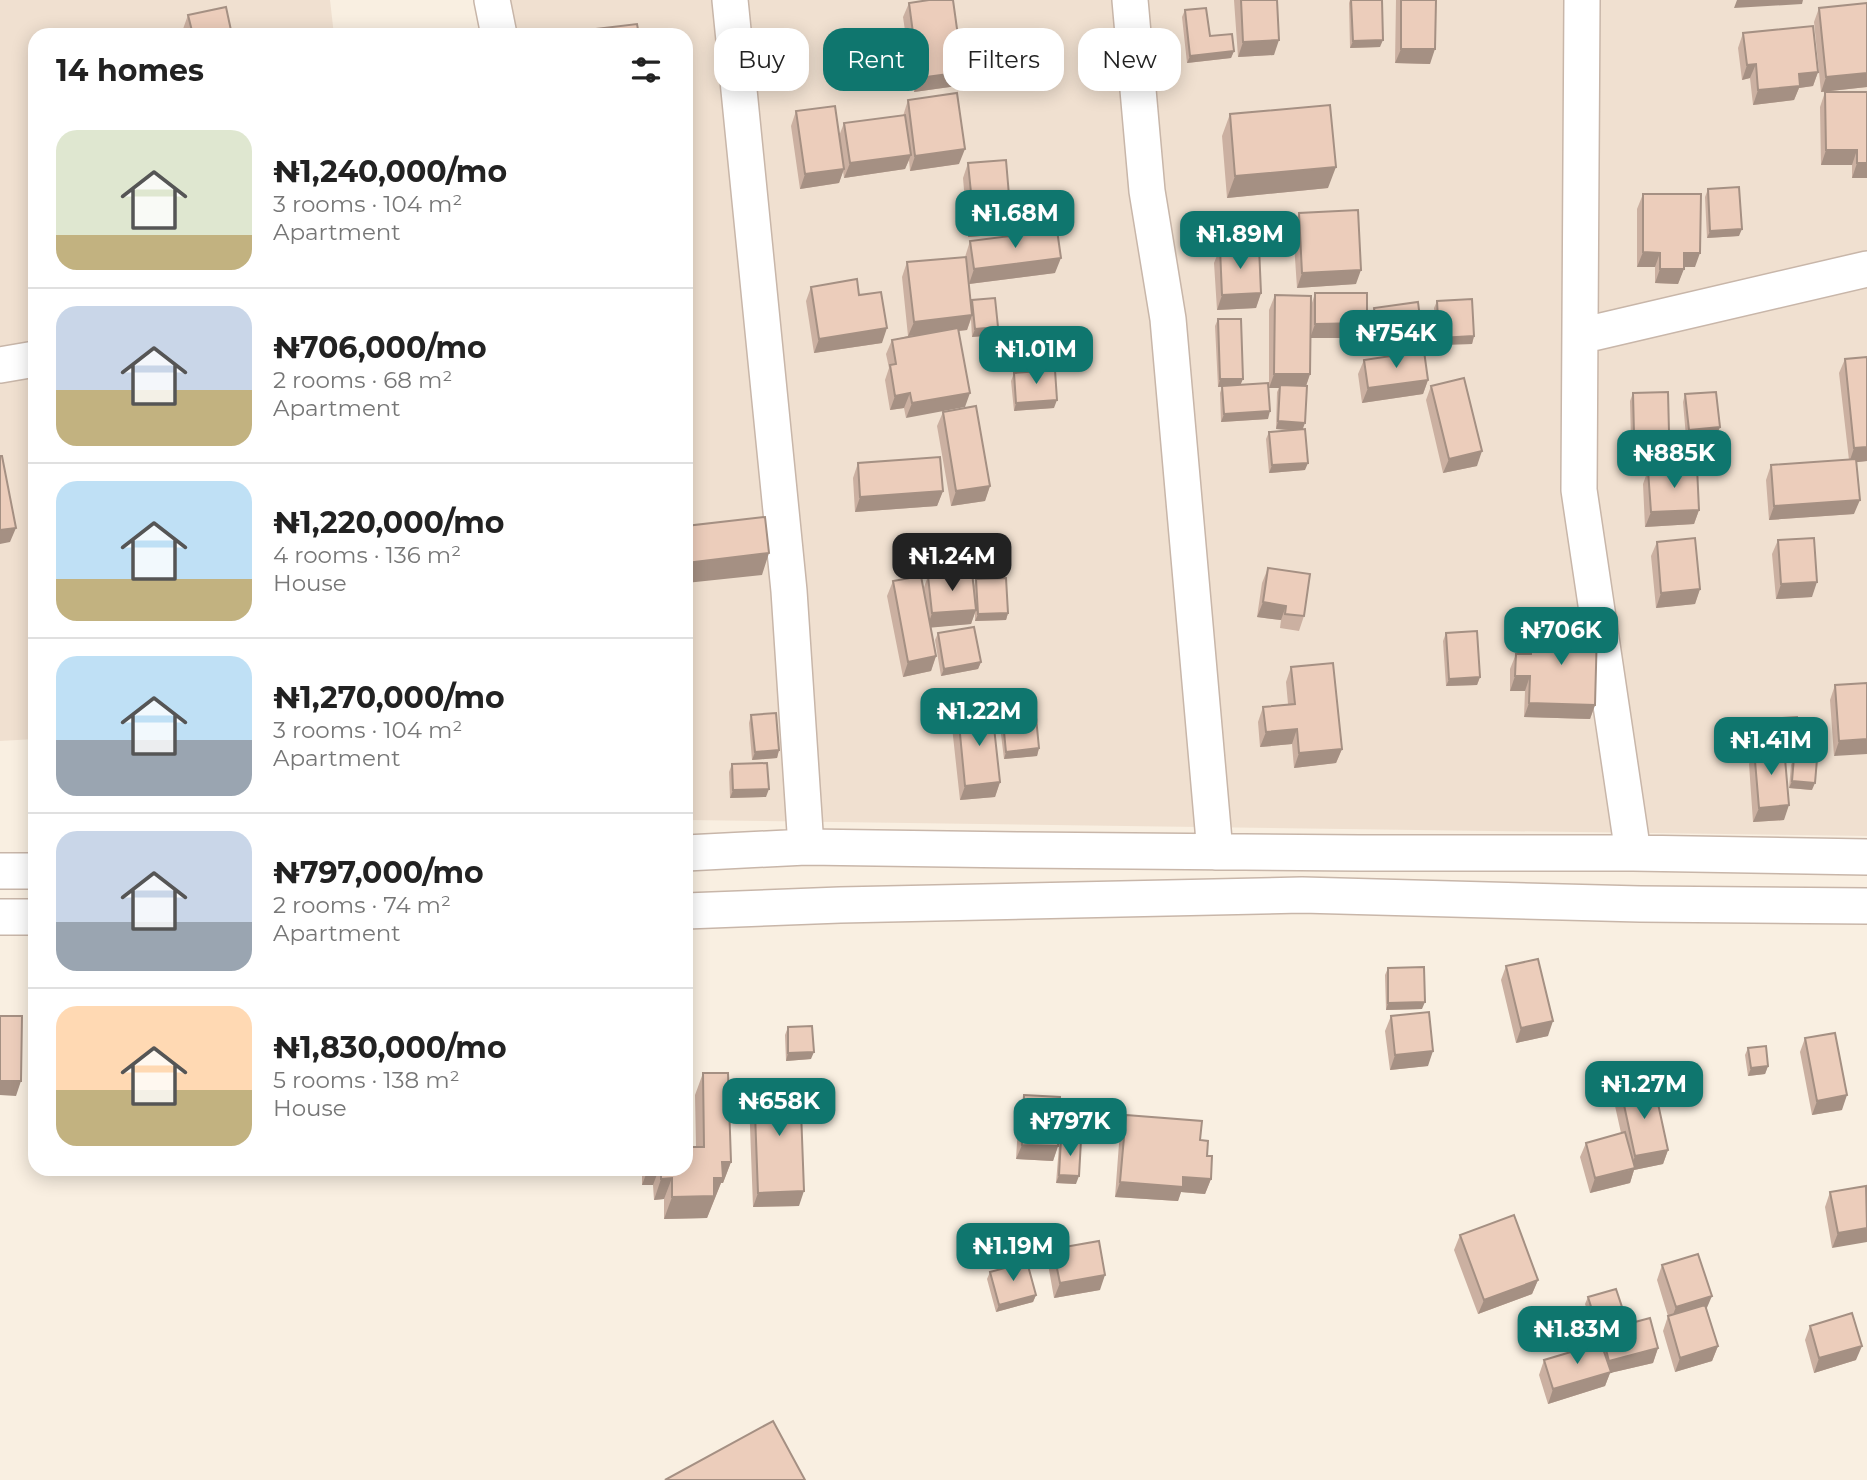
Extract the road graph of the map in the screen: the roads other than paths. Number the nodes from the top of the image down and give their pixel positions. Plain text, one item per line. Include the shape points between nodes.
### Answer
1 (492, 0) edge
2 (730, 0) edge
3 (1130, 0) edge
4 (1582, 0) edge
5 (498, 28) edge
6 (1867, 269) edge
7 (1580, 336) junction
8 (28, 360) edge
9 (0, 365) edge
10 (806, 847) junction
11 (1215, 852) junction
12 (693, 853) edge
13 (1633, 853) junction
14 (1687, 854) junction
15 (1867, 857) edge
16 (28, 871) edge
17 (0, 872) edge
18 (1640, 904) junction
19 (1867, 906) edge
20 (693, 911) edge
21 (0, 917) edge
22 (28, 917) edge

1 - 5 street
2 - 10 street via 789,591
3 - 11 street via 1147,191 1168,319
4 - 7 street
6 - 7 street
7 - 13 street via 1579,491
8 - 9 street
10 - 11 street
10 - 12 street
11 - 13 street
13 - 14 street
14 - 15 street
14 - 18 street
16 - 17 street
18 - 19 street
18 - 20 street via 1302,895
21 - 22 street

